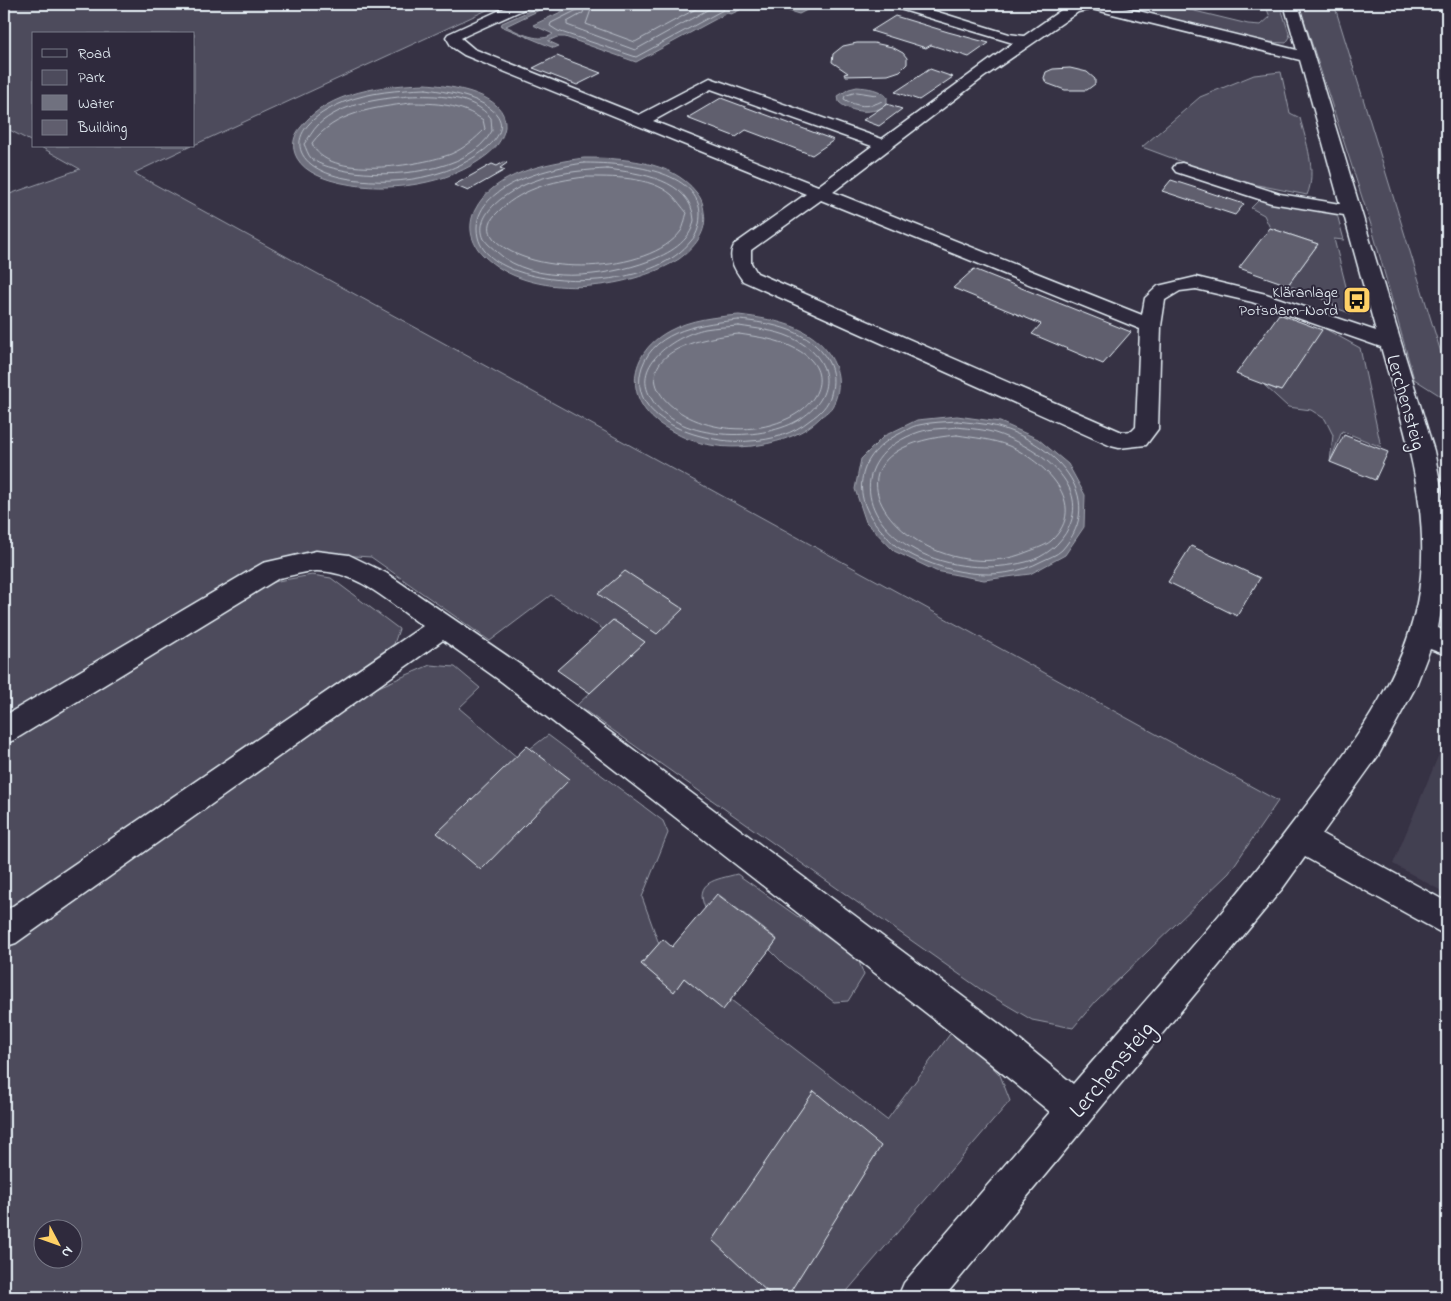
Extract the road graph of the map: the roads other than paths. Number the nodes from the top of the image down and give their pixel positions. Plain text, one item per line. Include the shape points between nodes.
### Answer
1 (524, 4) edge
2 (898, 4) edge
3 (1291, 4) edge
4 (1070, 6) edge
5 (1028, 41) junction
6 (1307, 57) junction
7 (642, 120) junction
8 (884, 145) junction
9 (1182, 168) dead end
10 (820, 193) junction
11 (1352, 211) junction
12 (1151, 326) junction
13 (1390, 343) junction
14 (443, 626) junction
15 (1423, 633) junction
16 (1447, 644) edge
17 (4, 731) edge
18 (1302, 839) junction
19 (1447, 920) edge
20 (4, 931) edge
21 (1076, 1110) junction
22 (918, 1297) edge

1 - 7 street via 453,37 469,52
2 - 5 street via 1006,38
3 - 6 street, Lerchensteig
4 - 5 street
4 - 6 street via 1102,6
5 - 8 street
6 - 11 street, Lerchensteig
7 - 8 street via 710,83
7 - 10 street
8 - 10 street
9 - 11 street via 1278,199
10 - 12 street
10 - 12 street via 742,248 740,263 750,277 1119,440 1138,439 1147,429
11 - 13 street, Lerchensteig
12 - 13 street via 1155,298 1176,286 1196,284 1259,298
13 - 15 street, Lerchensteig via 1422,452 1435,518 1434,576
14 - 17 street via 377,580 349,565 316,561 272,570
14 - 20 street
14 - 21 street via 512,674 978,1030
15 - 16 street
15 - 18 street, Lerchensteig via 1401,688 1368,747
18 - 19 street
18 - 21 street, Lerchensteig
21 - 22 street, Lerchensteig

